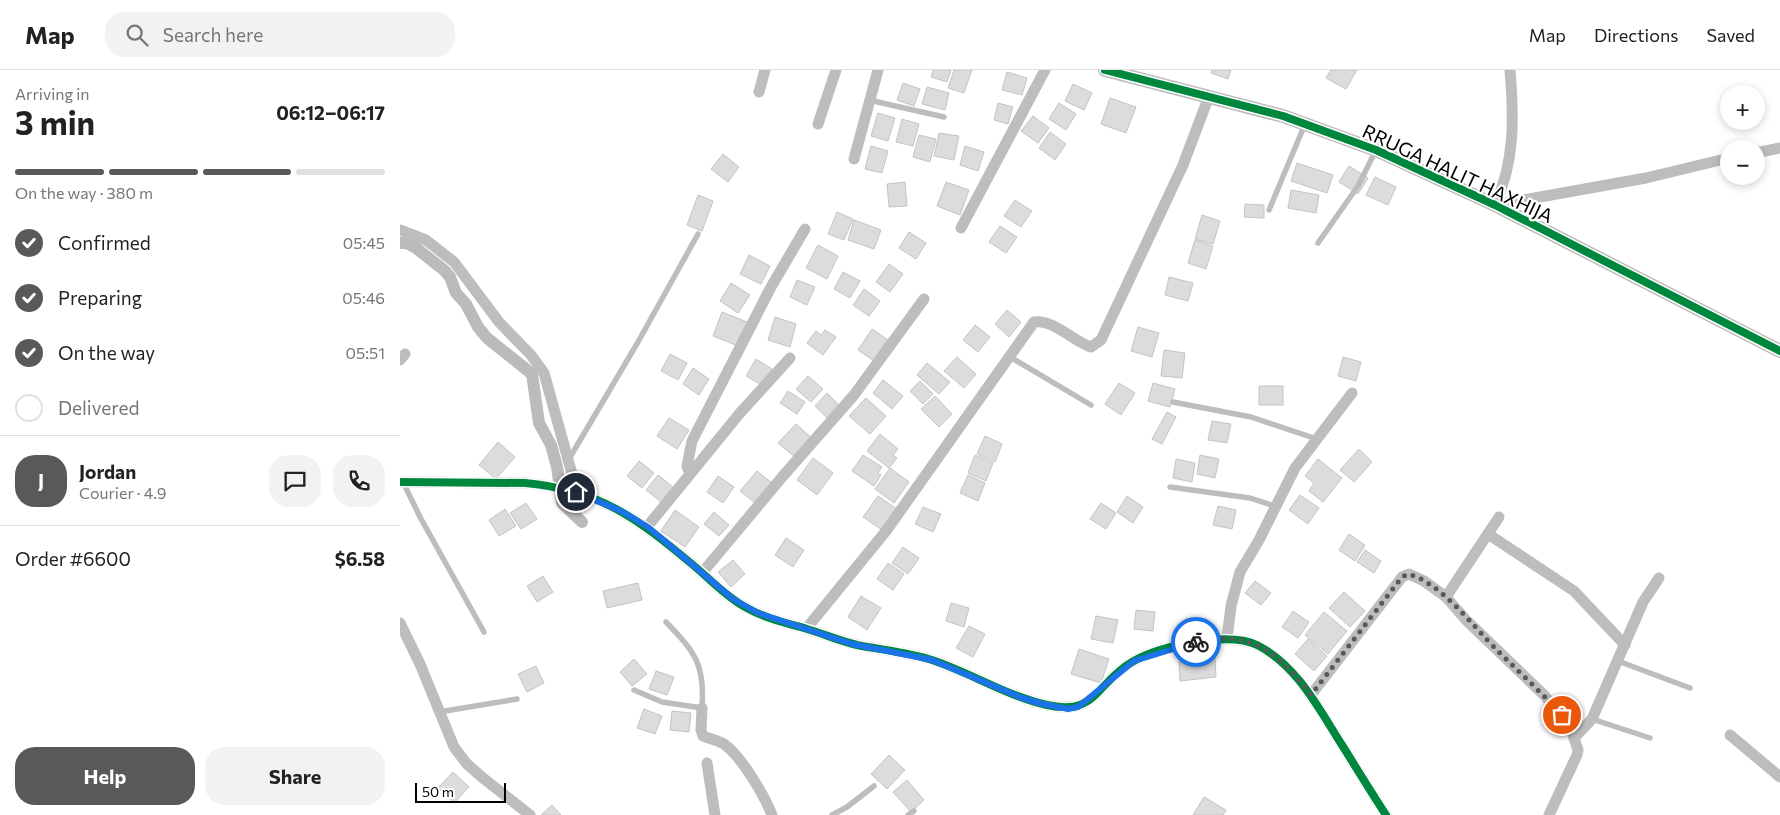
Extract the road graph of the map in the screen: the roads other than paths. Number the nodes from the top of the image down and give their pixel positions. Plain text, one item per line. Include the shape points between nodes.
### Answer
1 (765, 70) edge
2 (836, 70) edge
3 (878, 70) edge
4 (1045, 70) edge
5 (1105, 70) edge
6 (1510, 70) edge
7 (1138, 74) edge
8 (758, 92) dead end
9 (1209, 96) junction
10 (869, 100) junction
11 (944, 117) dead end
12 (818, 124) dead end
13 (1305, 124) junction
14 (1780, 148) edge
15 (1376, 150) junction
16 (1765, 151) edge
17 (854, 159) dead end
18 (1720, 160) edge
19 (1495, 205) junction
20 (1269, 210) dead end
21 (962, 228) dead end
22 (805, 229) dead end
23 (400, 230) edge
24 (698, 234) dead end
25 (1318, 243) dead end
26 (924, 299) dead end
27 (1780, 351) edge
28 (1010, 357) junction
29 (790, 358) dead end
30 (1352, 393) dead end
31 (1173, 402) dead end
32 (1092, 405) dead end
33 (1317, 439) junction
34 (569, 458) junction
35 (690, 474) junction
36 (402, 482) edge
37 (1170, 487) dead end
38 (571, 491) junction
39 (1275, 506) junction
40 (1499, 517) dead end
41 (648, 527) junction
42 (1488, 534) junction
43 (702, 573) junction
44 (1659, 578) dead end
45 (1446, 597) junction
46 (666, 622) dead end
47 (400, 623) edge
48 (806, 629) junction
49 (484, 632) dead end
50 (1227, 638) junction
51 (1625, 645) junction
52 (1618, 662) junction
53 (1690, 688) dead end
54 (634, 690) dead end
55 (1311, 695) junction
56 (517, 699) dead end
57 (702, 708) junction
58 (439, 712) junction
59 (1592, 719) junction
60 (1730, 735) dead end
61 (1574, 738) junction
62 (1650, 738) dead end
63 (707, 763) dead end
64 (1780, 777) edge
65 (874, 786) dead end
66 (914, 810) dead end
67 (530, 815) edge
68 (715, 815) edge
69 (772, 815) edge
70 (832, 815) edge
71 (908, 815) edge
72 (1386, 815) edge
73 (1549, 815) edge

1 - 8 street
2 - 12 street
3 - 10 street
4 - 21 street
5 - 7 street, RRUGA HALIT HAXHIJA
6 - 19 street via 1513,140 1505,184
7 - 9 street, RRUGA HALIT HAXHIJA
9 - 13 street, RRUGA HALIT HAXHIJA
9 - 28 street via 1177,181 1101,340 1091,347 1041,321 1034,322
10 - 11 lane
10 - 17 street
13 - 15 street, RRUGA HALIT HAXHIJA
13 - 20 lane
14 - 16 street
15 - 19 street, RRUGA HALIT HAXHIJA
15 - 25 lane via 1358,186
18 - 19 street via 1646,178
19 - 27 street, RRUGA HALIT HAXHIJA
22 - 35 street via 771,287 692,441 687,466
23 - 34 street via 426,240 454,262 499,322 531,355 544,373
24 - 34 lane
26 - 43 street via 854,395
28 - 32 lane
28 - 48 street via 886,531
29 - 35 street
30 - 33 street
31 - 33 lane via 1251,417
33 - 39 street via 1295,468
34 - 38 street
35 - 41 street
36 - 38 street via 492,482 546,485
36 - 49 lane
37 - 39 lane via 1250,498
38 - 41 street via 621,511
39 - 50 street via 1240,572
40 - 42 street
41 - 43 street
42 - 45 street
42 - 51 street via 1574,591
43 - 48 street via 746,607
44 - 51 street via 1643,602
45 - 55 street via 1416,576 1408,574 1402,577
45 - 61 street via 1556,708 1570,726
46 - 57 lane via 686,642 698,661 702,674
47 - 58 street
48 - 50 street via 852,644 932,660 1022,698 1068,709 1088,701 1134,661 1176,647
50 - 55 street via 1248,641 1266,650
51 - 52 street
52 - 53 lane
52 - 59 street
54 - 57 lane via 662,702
55 - 72 street
56 - 58 lane
57 - 69 street via 703,736 724,744 734,753
58 - 67 street via 454,747 467,764
59 - 61 street
59 - 62 lane
60 - 64 street
61 - 73 street via 1577,755
63 - 68 street
65 - 70 lane via 848,807
66 - 71 lane

